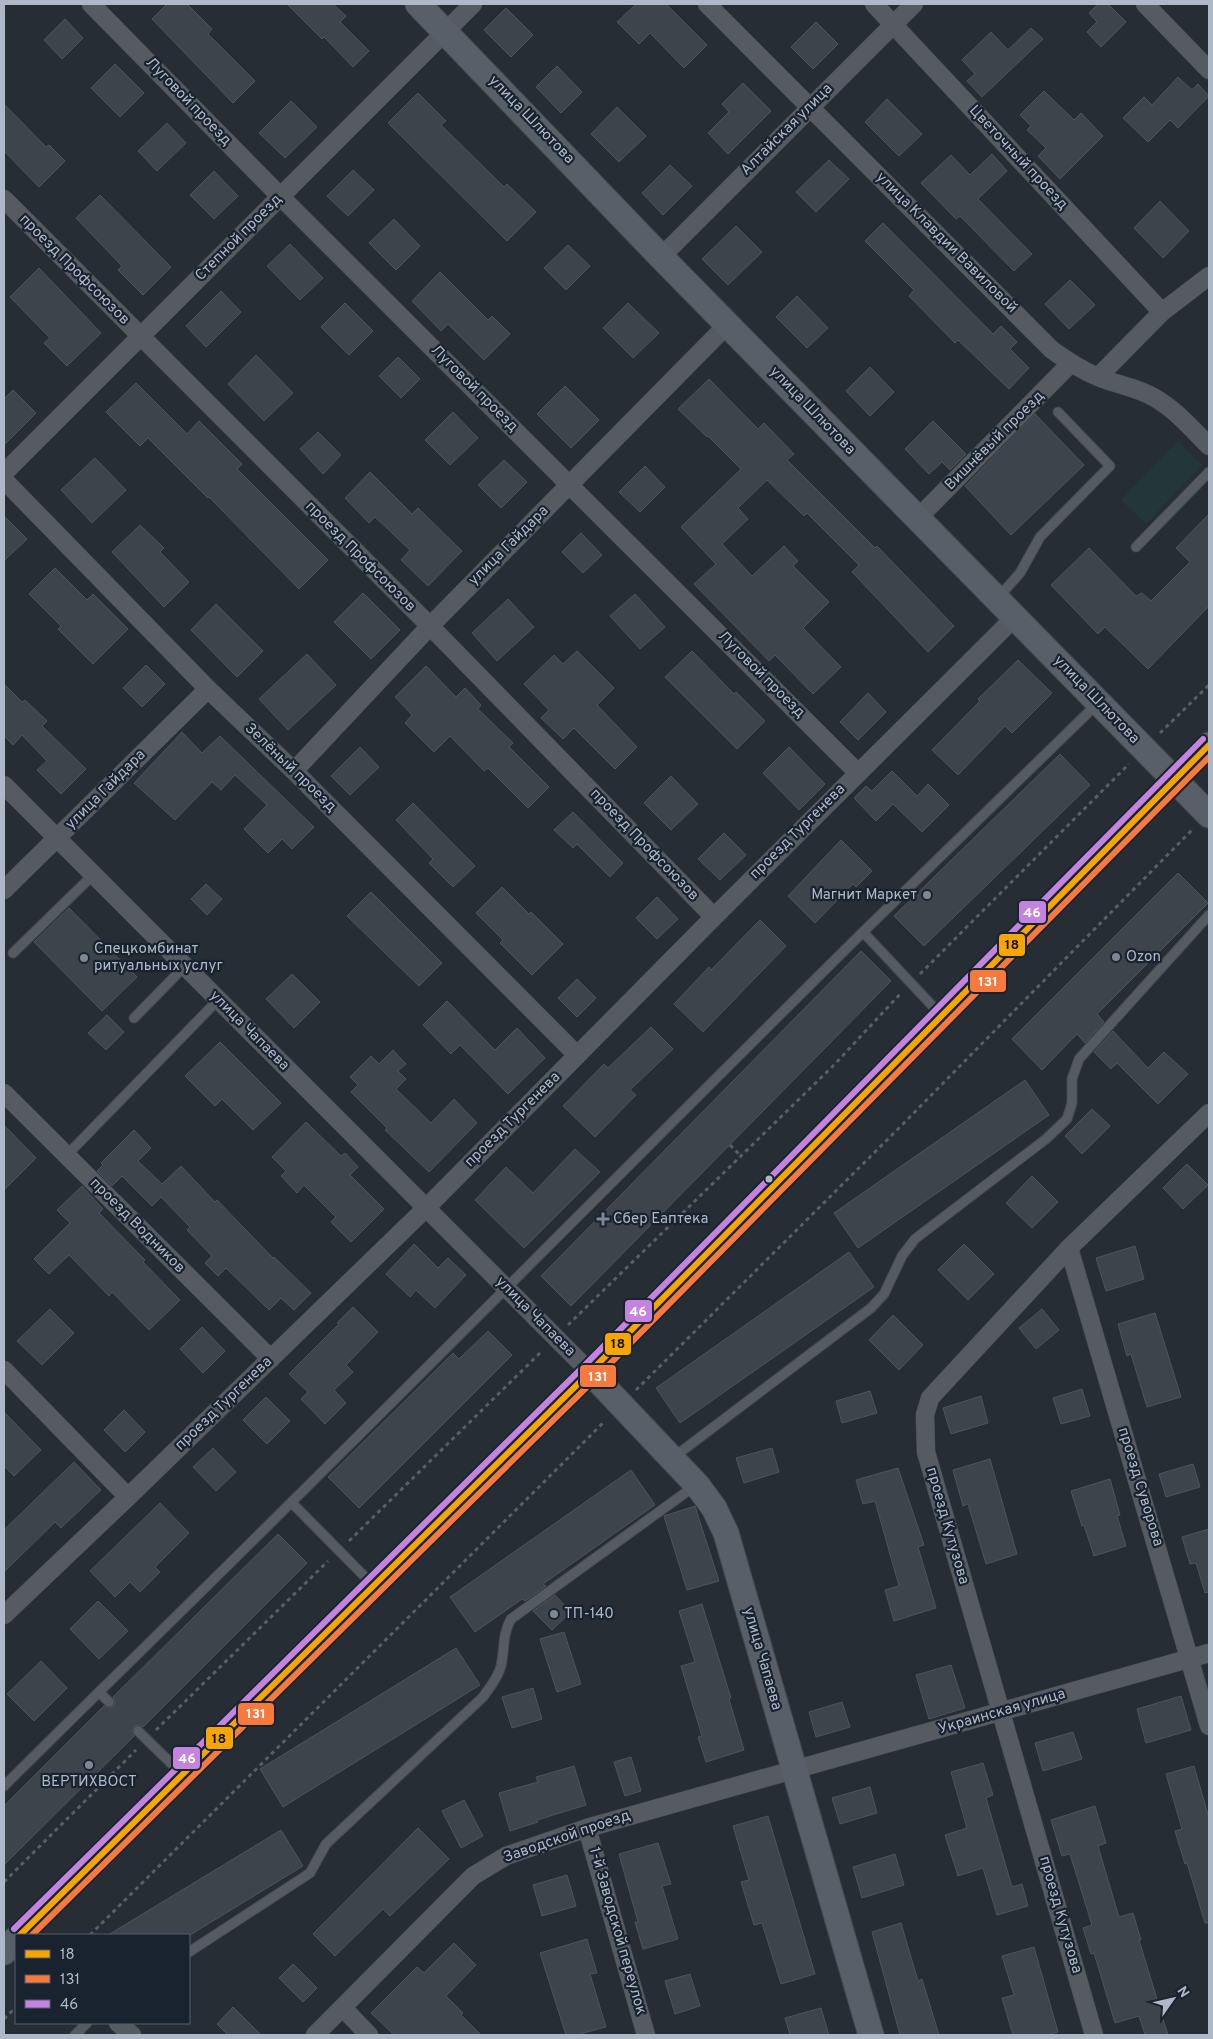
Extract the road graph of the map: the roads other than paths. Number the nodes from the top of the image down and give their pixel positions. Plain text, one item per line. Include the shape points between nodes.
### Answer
1 (91, 4) edge
2 (418, 4) edge
3 (473, 4) edge
4 (707, 4) edge
5 (874, 4) edge
6 (914, 4) edge
7 (1144, 4) edge
8 (894, 24) junction
9 (446, 31) junction
10 (1209, 70) edge
11 (810, 108) junction
12 (280, 196) junction
13 (4, 199) edge
14 (661, 257) junction
15 (1209, 276) edge
16 (1162, 312) junction
17 (728, 324) junction
18 (140, 337) junction
19 (1071, 363) junction
20 (1098, 377) junction
21 (1058, 412) dead end
22 (1209, 446) edge
23 (1209, 472) edge
24 (4, 473) edge
25 (4, 480) edge
26 (570, 484) junction
27 (918, 518) junction
28 (1136, 547) dead end
29 (997, 599) junction
30 (1015, 617) junction
31 (430, 626) junction
32 (208, 689) junction
33 (1099, 702) junction
34 (1209, 745) edge
35 (294, 771) junction
36 (858, 773) junction
37 (1176, 780) junction
38 (4, 785) edge
39 (1201, 822) edge
40 (56, 838) junction
41 (93, 875) junction
42 (4, 890) edge
43 (1209, 915) edge
44 (714, 917) junction
45 (862, 932) junction
46 (13, 952) dead end
47 (185, 966) junction
48 (218, 1000) junction
49 (942, 1016) junction
50 (134, 1018) dead end
51 (577, 1055) junction
52 (4, 1093) edge
53 (1208, 1117) edge
54 (66, 1156) junction
55 (426, 1208) junction
56 (1069, 1248) junction
57 (505, 1288) junction
58 (271, 1359) junction
59 (4, 1370) edge
60 (590, 1372) junction
61 (672, 1459) junction
62 (697, 1485) junction
63 (128, 1497) junction
64 (292, 1503) junction
65 (374, 1586) junction
66 (4, 1615) edge
67 (1209, 1653) edge
68 (1191, 1658) junction
69 (99, 1692) junction
70 (109, 1702) dead end
71 (1002, 1712) junction
72 (1209, 1726) edge
73 (138, 1731) dead end
74 (794, 1770) junction
75 (182, 1775) junction
76 (4, 1786) edge
77 (587, 1828) junction
78 (18, 1934) edge
79 (190, 1951) edge
80 (344, 2008) junction
81 (87, 2024) edge
82 (119, 2024) edge
83 (75, 2035) edge
84 (132, 2035) edge
85 (315, 2035) edge
86 (369, 2035) edge
87 (646, 2035) edge
88 (871, 2035) edge
89 (1094, 2035) edge

1 - 12 street, Луговой проезд
2 - 9 main road, улица Шлютова
3 - 9 street, Степной проезд
4 - 11 street, улица Клавдии Вавиловой
5 - 8 street, Цветочный проезд
6 - 8 street, Алтайская улица
7 - 10 street
8 - 11 street, Алтайская улица
8 - 16 street, Цветочный проезд
9 - 12 street, Степной проезд
9 - 14 main road, улица Шлютова
11 - 14 street, Алтайская улица
11 - 19 street, улица Клавдии Вавиловой via 1052,350
12 - 18 street, Степной проезд
12 - 26 street, Луговой проезд
13 - 18 street, проезд Профсоюзов
14 - 17 main road, улица Шлютова
15 - 16 street
16 - 20 street
17 - 26 street, улица Гайдара
17 - 27 main road, улица Шлютова
18 - 24 street, Степной проезд
18 - 31 street, проезд Профсоюзов
19 - 20 street, улица Клавдии Вавиловой
19 - 27 street, Вишнёвый проезд
20 - 22 street, улица Клавдии Вавиловой via 1156,398 1178,414
21 - 29 lane via 1110,466 1040,537 1020,572
23 - 28 lane
25 - 32 street, Зелёный проезд
26 - 31 street, улица Гайдара
26 - 36 street, Луговой проезд
27 - 29 main road, улица Шлютова
29 - 30 main road, улица Шлютова
30 - 33 main road, улица Шлютова
30 - 36 street, проезд Тургенева
31 - 35 street, улица Гайдара
31 - 44 street, проезд Профсоюзов
32 - 35 street, Зелёный проезд
32 - 40 street, улица Гайдара
33 - 37 main road, улица Шлютова
33 - 45 lane
34 - 37 main road
35 - 51 street, Зелёный проезд
36 - 44 street, проезд Тургенева
37 - 39 main road, улица Шлютова
37 - 49 main road
38 - 40 street, улица Чапаева
40 - 41 street, улица Чапаева
40 - 42 street, улица Гайдара
41 - 46 lane
41 - 47 street, улица Чапаева
43 - 61 lane via 1079,1059 1072,1079 1072,1103 1067,1119 915,1239 902,1256 884,1294 871,1308
44 - 51 street, проезд Тургенева
45 - 49 lane
45 - 57 lane
47 - 48 street, улица Чапаева
47 - 50 lane
48 - 54 lane
48 - 55 street, улица Чапаева
49 - 60 main road
51 - 55 street, проезд Тургенева
52 - 54 street, проезд Водников
53 - 56 street, проезд Кутузова
54 - 58 street, проезд Водников
55 - 57 street, улица Чапаева
55 - 58 street, проезд Тургенева
56 - 68 street, проезд Суворова
56 - 71 street, проезд Кутузова via 930,1398 925,1415 926,1452
57 - 60 street, улица Чапаева
57 - 64 lane
58 - 63 street, проезд Тургенева
59 - 63 street
60 - 61 main road, улица Чапаева
60 - 65 main road
61 - 62 main road, улица Чапаева
62 - 74 main road, улица Чапаева via 714,1508 726,1533
62 - 79 lane via 511,1619 504,1630 500,1666 494,1683 483,1697 326,1844 310,1873
63 - 66 street, проезд Тургенева
64 - 65 lane
64 - 69 lane
65 - 75 main road
67 - 68 street, Украинская улица
68 - 71 street, Украинская улица
68 - 72 street, проезд Суворова
69 - 70 lane
69 - 76 lane
71 - 74 street, Украинская улица
71 - 89 street, проезд Кутузова
73 - 75 lane
74 - 77 street, Заводской проезд
74 - 88 main road, улица Чапаева
75 - 78 main road
77 - 80 street, Заводской проезд via 506,1856 473,1876
77 - 87 street, 1-й Заводской переулок
80 - 85 street, Заводской проезд
80 - 86 street
81 - 83 lane
82 - 84 street

